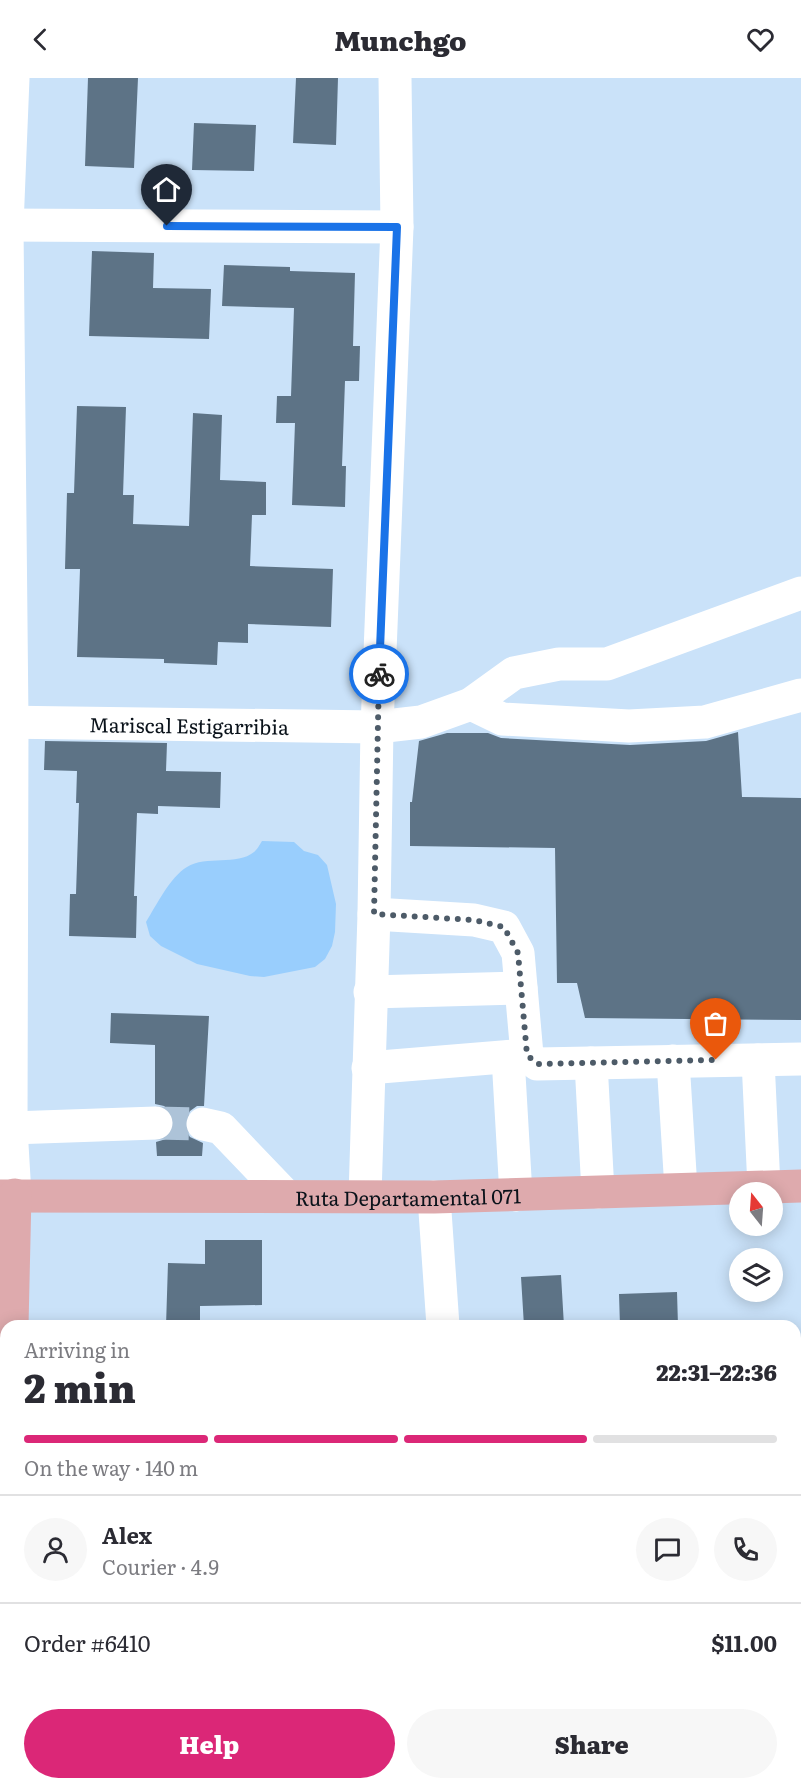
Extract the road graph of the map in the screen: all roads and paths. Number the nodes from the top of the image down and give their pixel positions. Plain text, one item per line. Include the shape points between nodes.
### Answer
1 (13, 78) edge
2 (395, 78) edge
3 (3, 226) edge
4 (397, 227) junction
5 (801, 593) edge
6 (801, 695) edge
7 (471, 704) junction
8 (6, 722) edge
9 (377, 727) junction
10 (374, 914) junction
11 (521, 988) junction
12 (370, 992) junction
13 (517, 1056) junction
14 (801, 1059) edge
15 (758, 1060) junction
16 (673, 1061) junction
17 (591, 1063) junction
18 (368, 1068) junction
19 (156, 1124) tunnel mouth
20 (203, 1124) tunnel mouth
21 (11, 1128) junction
22 (764, 1182) edge
23 (783, 1186) edge
24 (801, 1186) edge
25 (729, 1188) edge
26 (681, 1189) junction
27 (598, 1192) junction
28 (516, 1194) junction
29 (285, 1195) junction
30 (365, 1195) junction
31 (8, 1196) edge
32 (434, 1197) junction
33 (12, 1320) edge
34 (443, 1320) edge

1 - 3 street
2 - 4 street
3 - 4 street
3 - 8 street
4 - 9 street
5 - 7 street, Mariscal Estigarribia via 608,664 559,664 514,673
6 - 7 street via 705,722 629,726 502,719
7 - 9 street, Mariscal Estigarribia via 421,722
8 - 9 street, Mariscal Estigarribia
8 - 21 street
9 - 10 street
10 - 11 street via 474,920 504,927 518,953
10 - 12 street
11 - 12 street
11 - 13 street
12 - 18 street
13 - 17 street via 537,1064
13 - 18 street
13 - 28 street
14 - 15 street
15 - 16 street
15 - 22 street
16 - 17 street
16 - 26 street
17 - 27 street
18 - 30 street
19 - 21 street
20 - 29 street via 221,1128
21 - 31 street
23 - 24 main road, Ruta Departamental 071
25 - 26 main road, Ruta Departamental 071
26 - 27 main road, Ruta Departamental 071
27 - 28 main road, Ruta Departamental 071
28 - 32 main road, Ruta Departamental 071
29 - 30 main road, Ruta Departamental 071
29 - 31 main road, Ruta Departamental 071
30 - 32 main road, Ruta Departamental 071
31 - 33 main road
32 - 34 street

